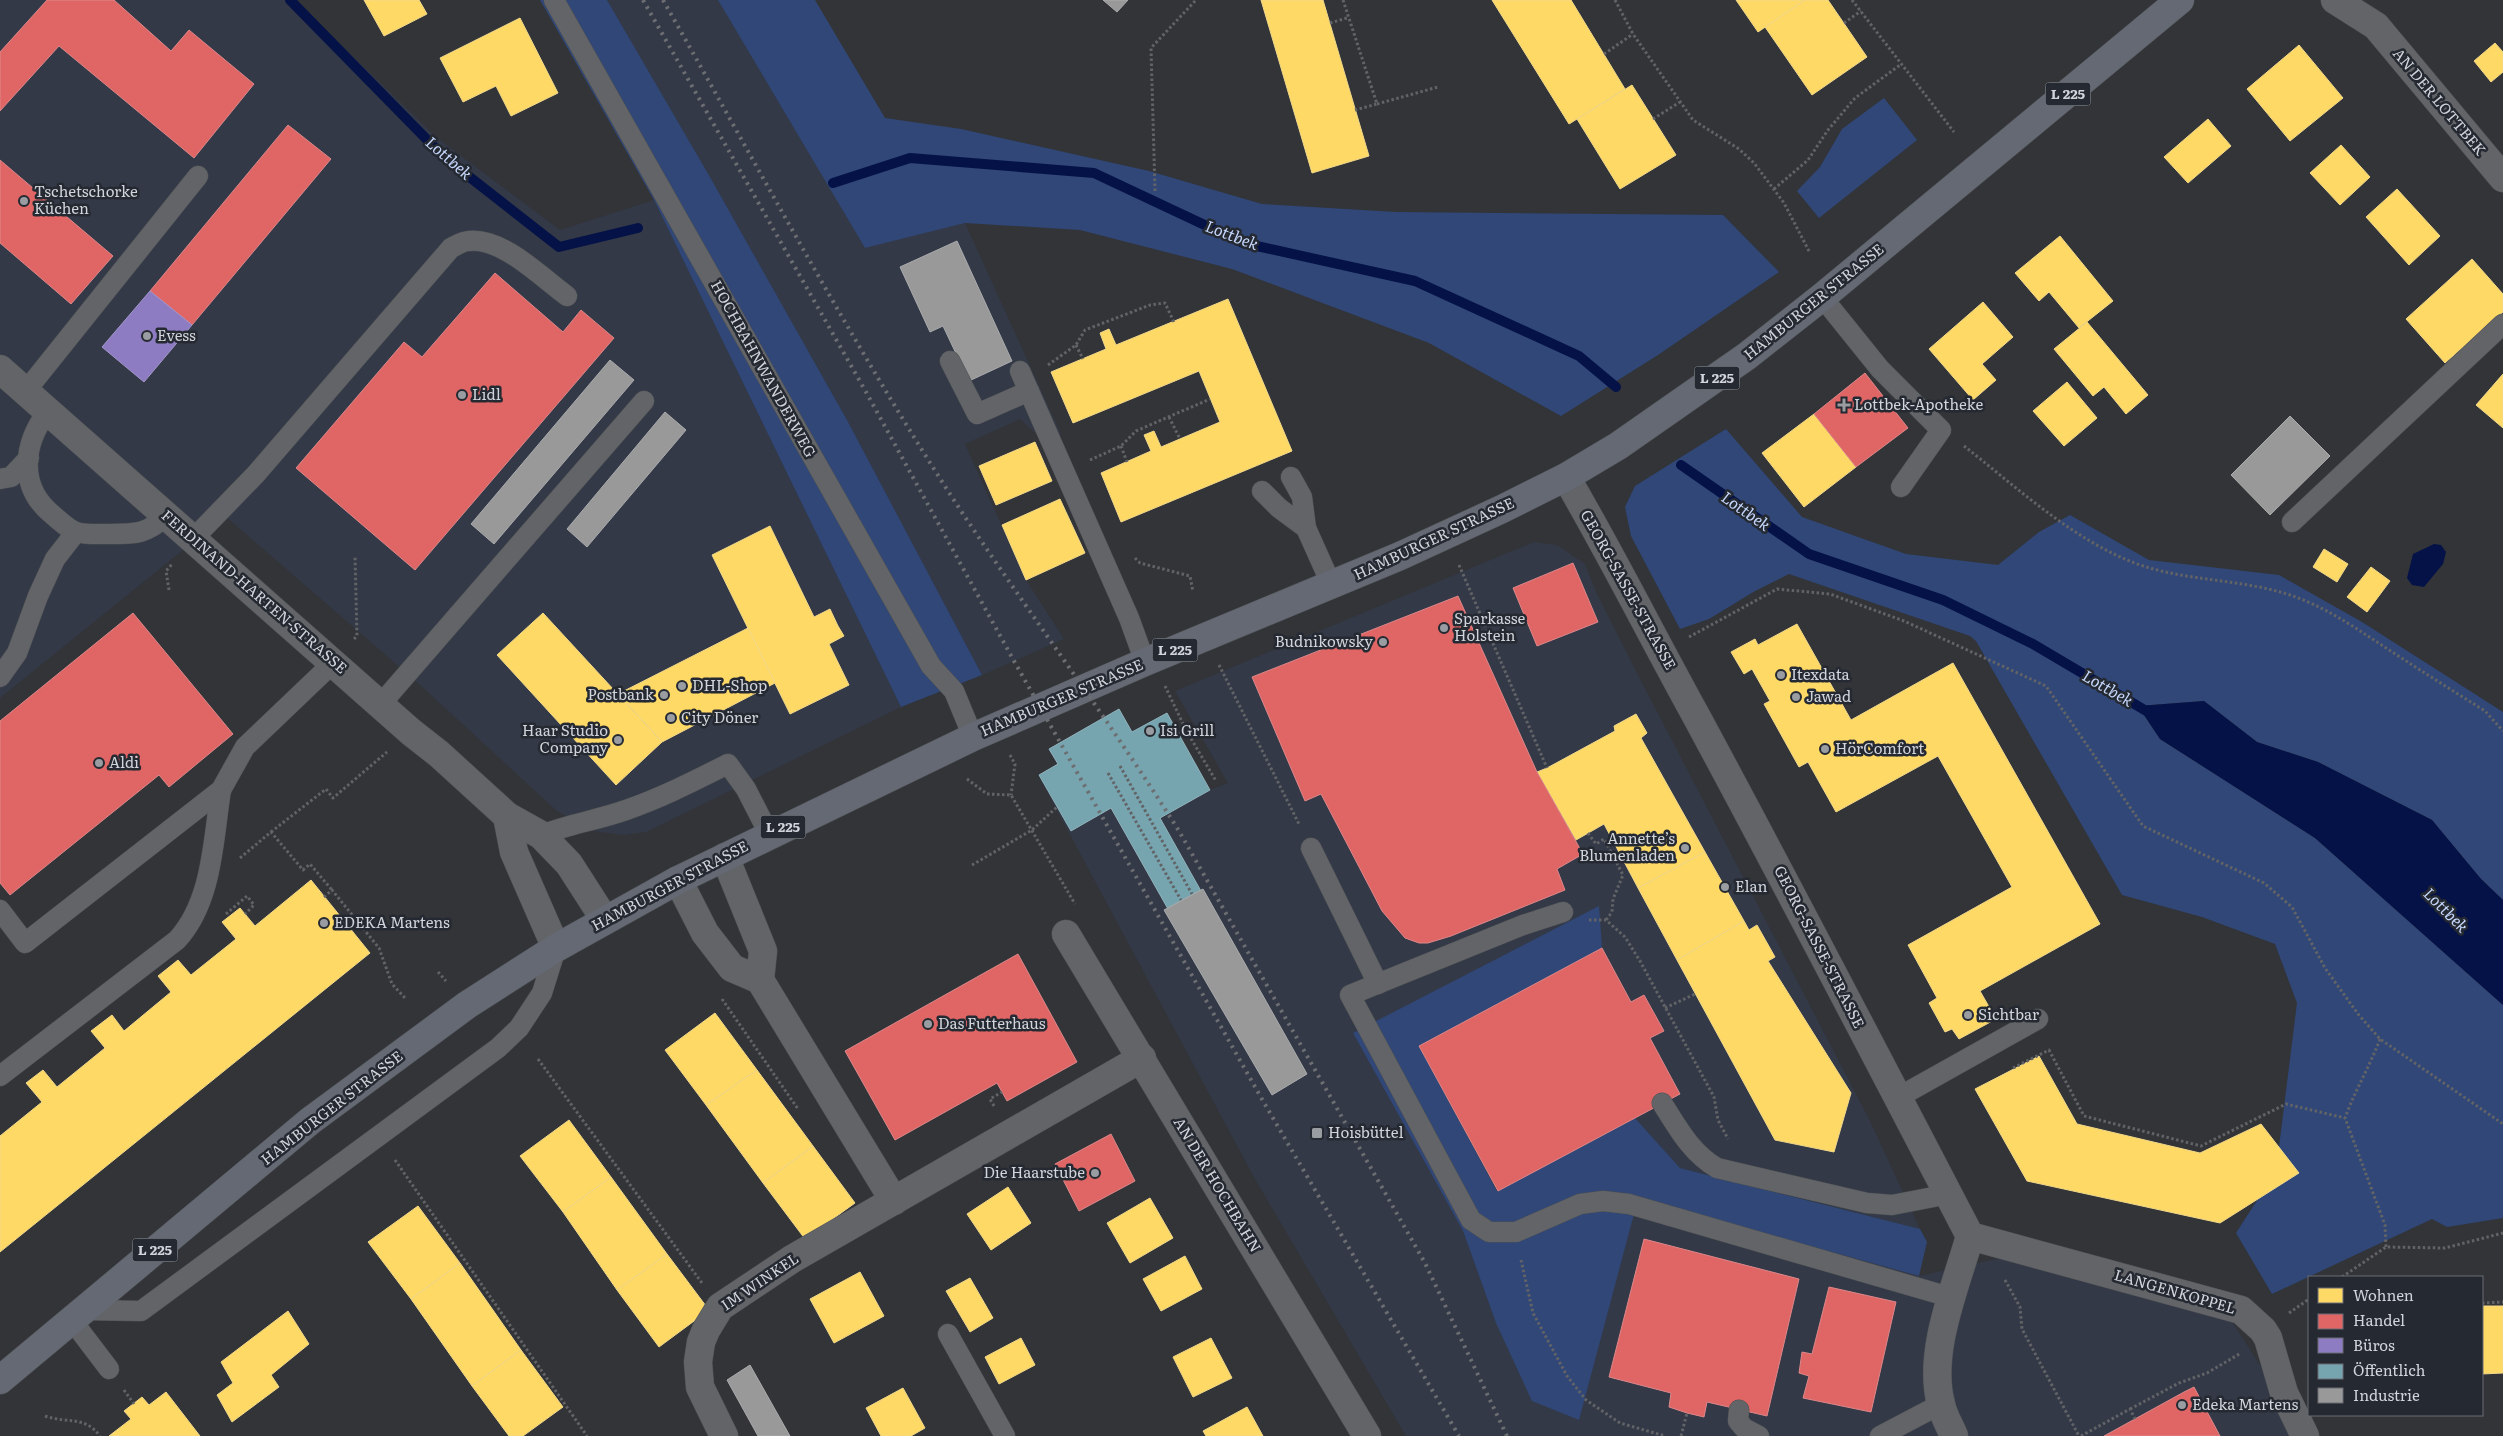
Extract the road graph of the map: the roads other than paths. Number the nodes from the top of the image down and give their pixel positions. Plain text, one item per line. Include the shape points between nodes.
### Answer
1 (554, 0) edge
2 (2180, 0) edge
3 (2335, 0) edge
4 (2367, 0) edge
5 (2376, 26) junction
6 (198, 176) dead end
7 (2503, 178) edge
8 (567, 296) dead end
9 (1822, 297) junction
10 (2503, 324) edge
11 (950, 361) dead end
12 (0, 369) edge
13 (1020, 370) dead end
14 (1029, 391) junction
15 (25, 392) junction
16 (644, 401) dead end
17 (48, 411) junction
18 (29, 458) junction
19 (1291, 477) dead end
20 (1566, 477) junction
21 (0, 479) edge
22 (1901, 488) dead end
23 (1262, 491) dead end
24 (166, 516) junction
25 (2292, 522) dead end
26 (1306, 528) junction
27 (76, 532) junction
28 (193, 539) junction
29 (1332, 586) junction
30 (334, 662) junction
31 (1154, 671) junction
32 (0, 677) edge
33 (380, 705) junction
34 (973, 737) junction
35 (221, 790) junction
36 (507, 816) junction
37 (769, 834) junction
38 (541, 835) junction
39 (1311, 848) road end
40 (725, 857) junction
41 (678, 880) junction
42 (0, 910) edge
43 (1563, 912) dead end
44 (605, 920) junction
45 (1066, 934) dead end
46 (556, 948) junction
47 (760, 980) junction
48 (1378, 984) junction
49 (2038, 1019) dead end
50 (1142, 1058) junction
51 (0, 1076) edge
52 (1897, 1098) junction
53 (1662, 1104) dead end
54 (1949, 1194) junction
55 (894, 1202) junction
56 (1970, 1236) junction
57 (1953, 1298) junction
58 (77, 1315) junction
59 (948, 1334) dead end
60 (109, 1369) dead end
61 (0, 1380) edge
62 (1940, 1404) junction
63 (1739, 1410) dead end
64 (1362, 1434) edge
65 (724, 1436) edge
66 (1005, 1436) edge
67 (1758, 1436) edge
68 (1880, 1436) edge
69 (1954, 1436) edge
70 (2305, 1436) edge

1 - 34 lane, HOCHBAHNWANDERWEG via 931,666 954,691
2 - 9 main road, HAMBURGER STRASSE / L 225
3 - 5 street, AN DER LOTTBEK
4 - 5 street, AN DER LOTTBEK
5 - 7 street, AN DER LOTTBEK
6 - 15 lane
8 - 28 lane via 500,246 468,240 451,248 256,474
9 - 20 main road, HAMBURGER STRASSE / L 225 via 1666,414
9 - 22 lane via 1880,369 1941,430
10 - 25 lane
11 - 14 lane via 977,414
12 - 15 street, FERDINAND-HARTEN-STRASSE
13 - 14 lane
14 - 31 lane
15 - 17 street, FERDINAND-HARTEN-STRASSE
16 - 33 lane
17 - 18 lane via 32,435
17 - 24 street, FERDINAND-HARTEN-STRASSE
18 - 21 lane via 11,477
18 - 27 lane via 28,480 35,497 47,511
19 - 26 lane via 1302,497
20 - 29 main road, HAMBURGER STRASSE / L 225
20 - 52 street, GEORG-SASSE-STRASSE via 1808,922
23 - 26 lane
24 - 27 lane via 144,532
24 - 28 street, FERDINAND-HARTEN-STRASSE
26 - 29 lane
27 - 32 lane via 55,559 17,653
28 - 30 street, FERDINAND-HARTEN-STRASSE
29 - 31 main road, HAMBURGER STRASSE / L 225 via 1206,637
30 - 33 street, FERDINAND-HARTEN-STRASSE
30 - 35 lane via 245,747
31 - 34 main road, HAMBURGER STRASSE / L 225
33 - 36 street, FERDINAND-HARTEN-STRASSE via 440,754
34 - 37 main road, HAMBURGER STRASSE / L 225
35 - 42 lane via 25,943
35 - 51 lane via 205,884 195,917 177,940
36 - 38 street, FERDINAND-HARTEN-STRASSE
36 - 46 street via 514,852
37 - 38 lane via 746,789 728,764 625,811
37 - 40 main road, HAMBURGER STRASSE / L 225
38 - 44 street, FERDINAND-HARTEN-STRASSE via 569,864
39 - 48 lane
40 - 41 main road, HAMBURGER STRASSE / L 225
40 - 47 street via 763,951
41 - 44 main road, HAMBURGER STRASSE / L 225
41 - 47 street via 705,933 732,968
43 - 48 lane
44 - 46 main road, HAMBURGER STRASSE / L 225
45 - 50 street, AN DER HOCHBAHN
46 - 58 main road, HAMBURGER STRASSE / L 225 via 467,1006 310,1121
46 - 58 lane via 542,993 519,1028 498,1048 141,1311
47 - 55 street
48 - 57 lane via 1350,995 1471,1220 1489,1232 1516,1232 1580,1204 1629,1204
49 - 52 lane
50 - 55 street, IM WINKEL
50 - 64 street, AN DER HOCHBAHN
52 - 54 street, GEORG-SASSE-STRASSE
53 - 54 lane via 1687,1143 1703,1160 1717,1168 1867,1203 1892,1205
54 - 56 street, GEORG-SASSE-STRASSE
55 - 65 street, IM WINKEL via 792,1259 720,1308 701,1342 698,1362 700,1387
56 - 57 street
56 - 70 street, LANGENKOPPEL via 2241,1310 2268,1338 2284,1393
57 - 62 street via 1939,1346
58 - 60 lane
58 - 61 main road, HAMBURGER STRASSE / L 225
59 - 66 lane
62 - 68 lane
62 - 69 street
63 - 67 lane via 1738,1422

